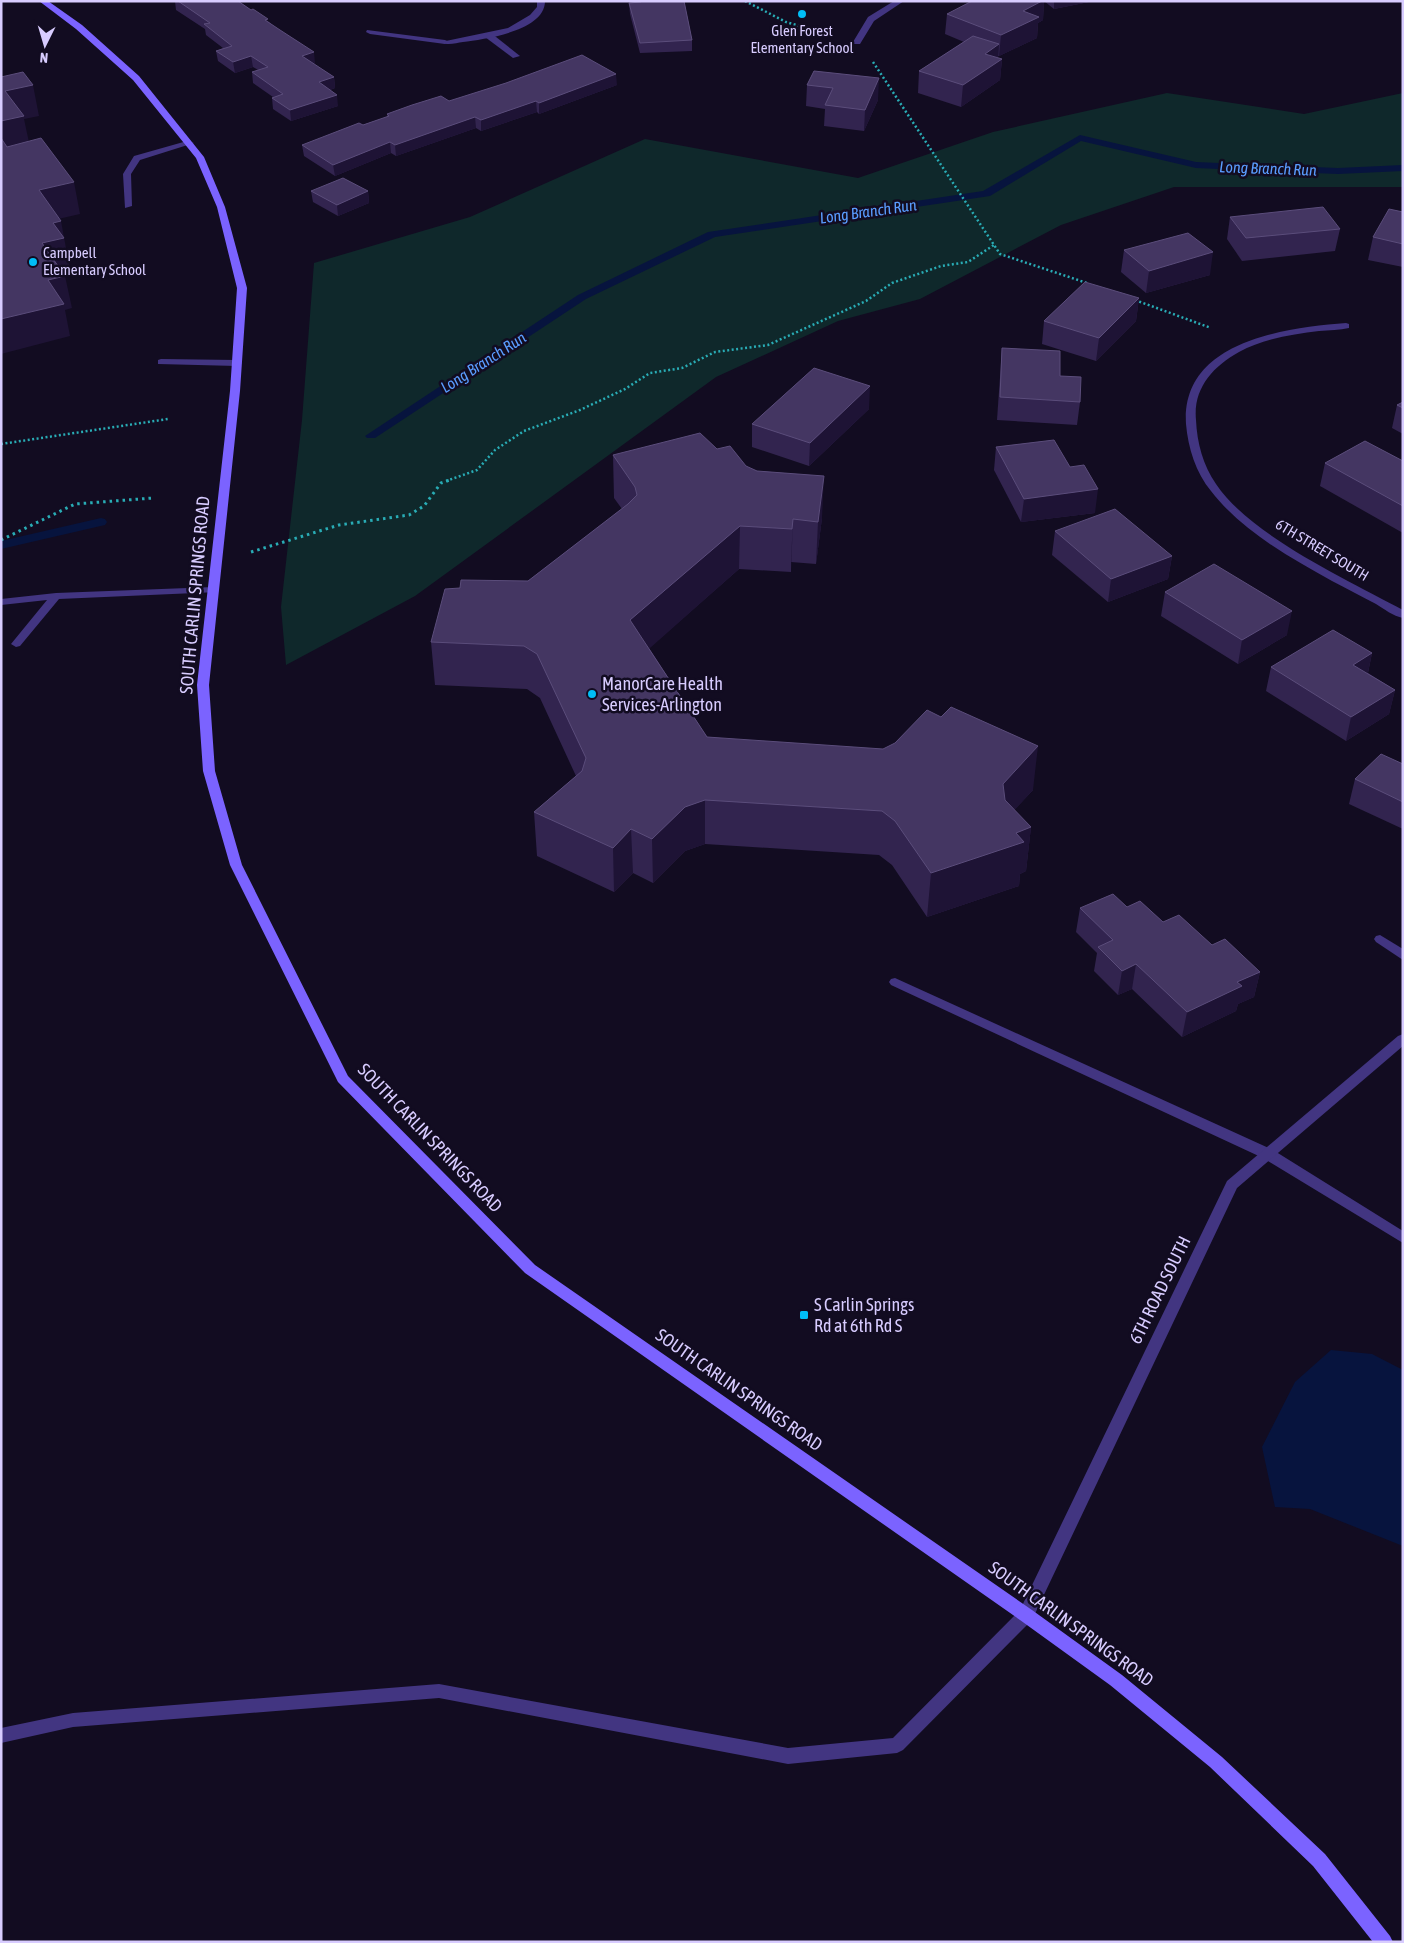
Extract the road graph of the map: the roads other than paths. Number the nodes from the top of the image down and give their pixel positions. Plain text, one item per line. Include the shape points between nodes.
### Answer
1 (43, 1) edge
2 (541, 1) edge
3 (900, 1) edge
4 (370, 32) dead end
5 (488, 35) junction
6 (857, 42) road end
7 (516, 56) dead end
8 (190, 143) junction
9 (128, 206) dead end
10 (1346, 326) dead end
11 (162, 362) dead end
12 (237, 363) junction
13 (214, 590) junction
14 (56, 596) junction
15 (1, 602) edge
16 (1403, 615) edge
17 (16, 644) dead end
18 (1380, 939) dead end
19 (1403, 956) edge
20 (895, 982) dead end
21 (1403, 1039) edge
22 (1268, 1154) junction
23 (1403, 1238) edge
24 (1026, 1615) junction
25 (1, 1736) edge
26 (1384, 1942) edge

1 - 8 main road, SOUTH CARLIN SPRINGS ROAD via 79,27 136,78
2 - 5 street via 542,7 535,16 522,25
3 - 6 street via 871,19
4 - 5 street via 445,42
5 - 7 street
8 - 9 street via 137,158 127,174
8 - 12 main road, SOUTH CARLIN SPRINGS ROAD via 200,157 221,207 242,288
10 - 16 street, 6TH STREET SOUTH via 1280,333 1222,357 1202,376 1192,398 1189,425 1195,450 1214,489 1241,516 1279,545
11 - 12 street
12 - 13 main road, SOUTH CARLIN SPRINGS ROAD
13 - 14 street
13 - 24 main road, SOUTH CARLIN SPRINGS ROAD via 203,685 209,771 236,865 344,1079 530,1269
14 - 15 street
14 - 17 street
18 - 19 street
20 - 22 street
21 - 22 street, 6TH ROAD SOUTH
22 - 23 street
22 - 24 street, 6TH ROAD SOUTH via 1232,1185
24 - 25 street, 6TH ROAD SOUTH via 897,1745 788,1756 439,1691 73,1720
24 - 26 main road, SOUTH CARLIN SPRINGS ROAD via 1116,1680 1216,1762 1319,1860

